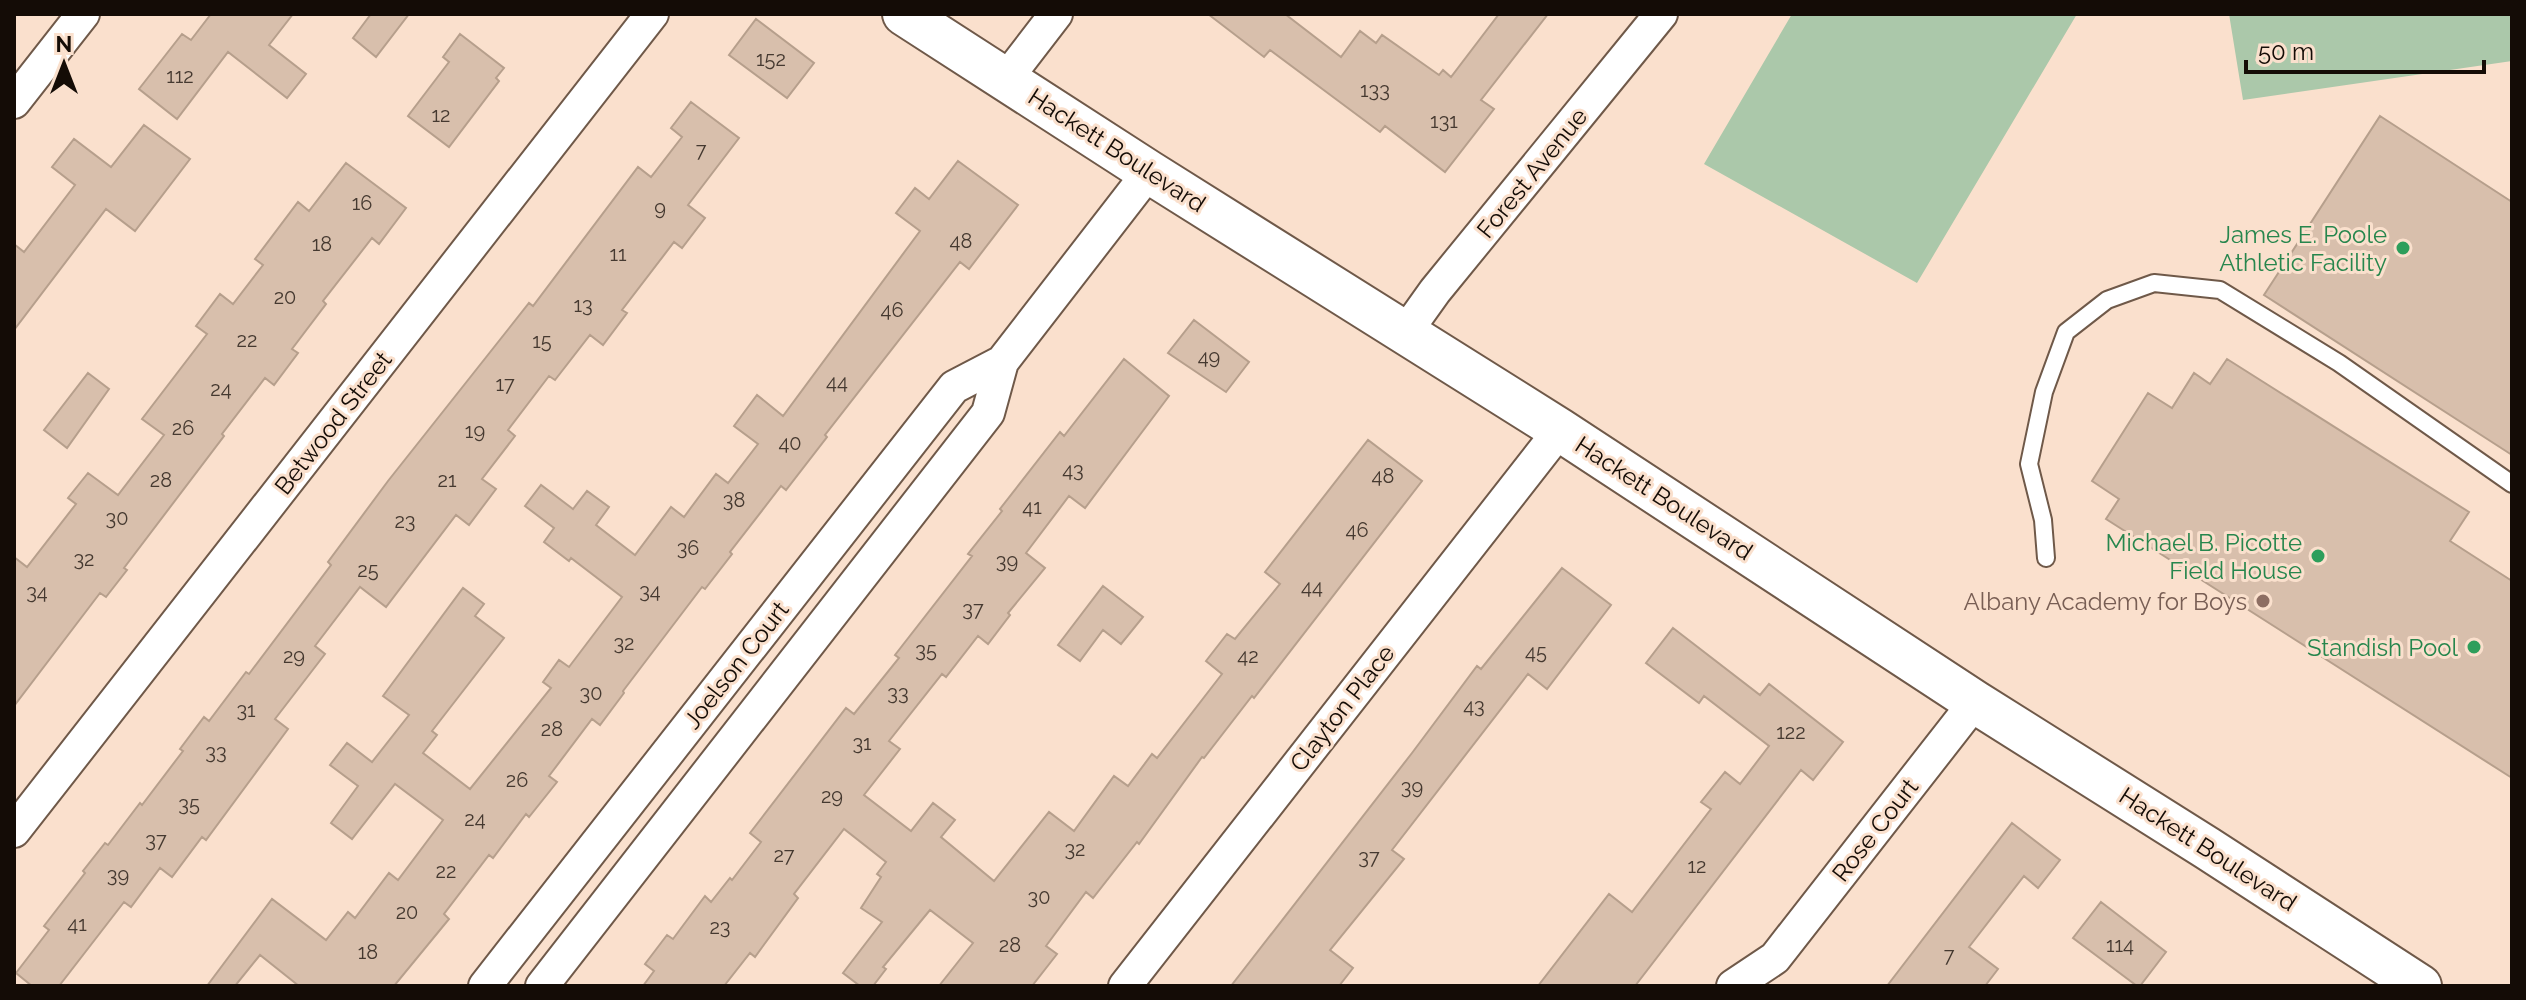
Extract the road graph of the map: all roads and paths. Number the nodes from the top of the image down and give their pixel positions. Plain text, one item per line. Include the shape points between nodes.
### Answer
1 (83, 14) edge
2 (652, 14) edge
3 (904, 14) edge
4 (1056, 14) edge
5 (1661, 14) edge
6 (1006, 79) junction
7 (14, 102) edge
8 (1149, 172) junction
9 (1405, 333) junction
10 (1002, 362) junction
11 (1560, 430) junction
12 (2512, 484) edge
13 (2046, 558) dead end
14 (773, 618) junction
15 (808, 644) junction
16 (1975, 702) junction
17 (14, 831) edge
18 (573, 874) junction
19 (608, 901) junction
20 (1771, 972) edge
21 (2404, 982) edge
22 (485, 986) edge
23 (542, 986) edge
24 (1125, 986) edge
25 (1733, 986) edge

1 - 7 street
2 - 17 street, Betwood Street
3 - 6 street, Hackett Boulevard
4 - 6 street
5 - 9 street, Forest Avenue
6 - 8 street, Hackett Boulevard
8 - 9 street, Hackett Boulevard
8 - 10 street, Joelson Court
9 - 11 street, Hackett Boulevard
10 - 14 street, Joelson Court via 954,387
10 - 15 street, Joelson Court via 988,413
11 - 16 street, Hackett Boulevard
11 - 24 street, Clayton Place
12 - 13 lane via 2339,363 2220,290 2154,283 2107,300 2066,332 2044,392 2029,464
14 - 15 street
14 - 18 street, Joelson Court
15 - 19 street, Joelson Court
16 - 20 street, Rose Court
16 - 21 street, Hackett Boulevard via 2220,856
18 - 19 street
18 - 22 street, Joelson Court
19 - 23 street, Joelson Court
20 - 25 street, Rose Court

